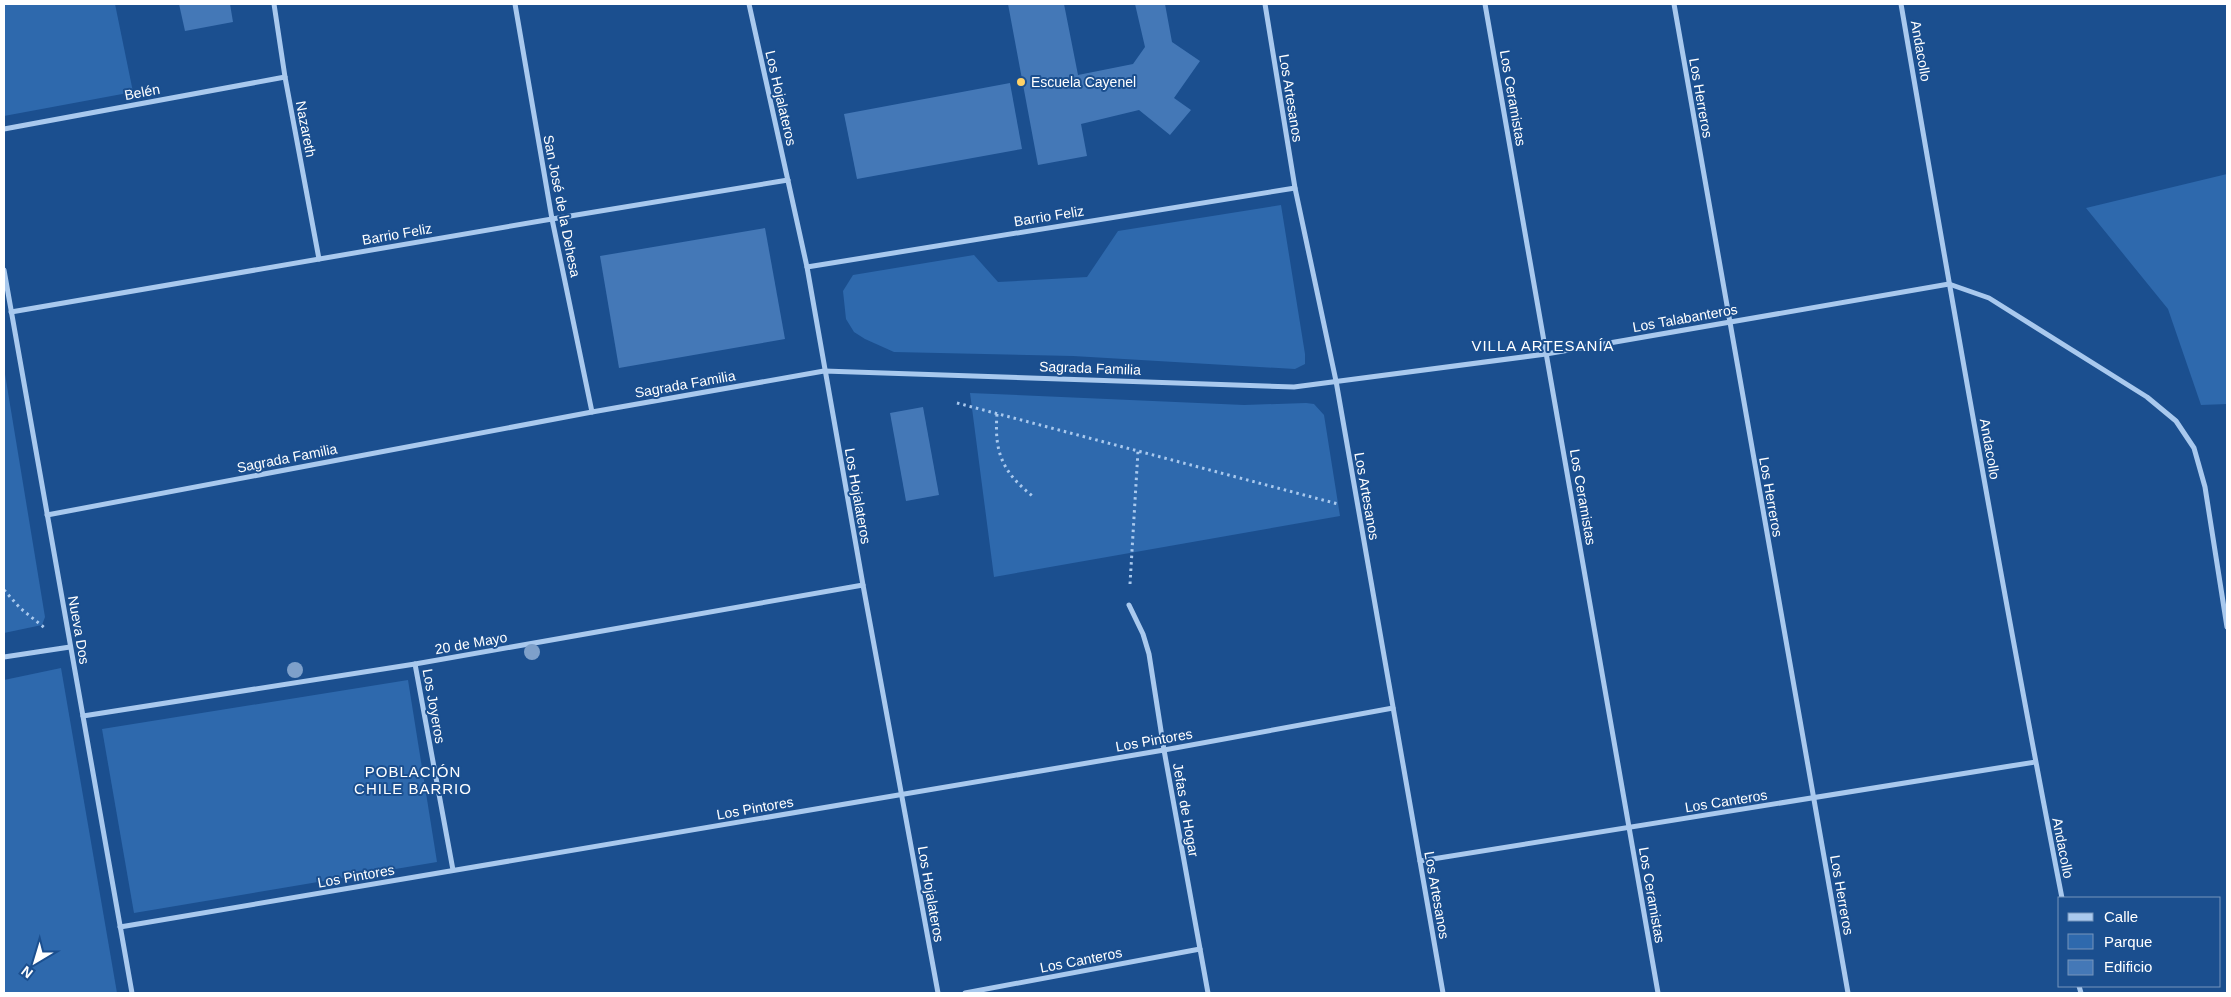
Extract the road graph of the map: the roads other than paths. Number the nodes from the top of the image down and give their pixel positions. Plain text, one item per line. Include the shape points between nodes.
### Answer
1 (274, 4) edge
2 (515, 4) edge
3 (749, 4) edge
4 (1265, 4) edge
5 (1485, 4) edge
6 (1674, 4) edge
7 (1901, 4) edge
8 (285, 76) junction
9 (4, 129) edge
10 (788, 180) junction
11 (1295, 188) junction
12 (552, 219) junction
13 (319, 259) junction
14 (807, 267) junction
15 (4, 270) edge
16 (1949, 284) junction
17 (11, 312) junction
18 (1729, 322) junction
19 (1546, 354) junction
20 (824, 371) junction
21 (1336, 381) junction
22 (592, 412) junction
23 (47, 515) junction
24 (863, 585) junction
25 (1128, 605) road end
26 (2227, 627) edge
27 (70, 647) junction
28 (4, 658) edge
29 (415, 664) junction
30 (1393, 708) junction
31 (83, 716) junction
32 (1164, 750) junction
33 (2035, 762) junction
34 (901, 794) junction
35 (1813, 798) junction
36 (1629, 827) junction
37 (1420, 861) junction
38 (453, 870) junction
39 (2062, 897) edge
40 (120, 927) junction
41 (1200, 949) junction
42 (132, 993) edge
43 (938, 993) edge
44 (965, 993) edge
45 (1208, 993) edge
46 (1443, 993) edge
47 (1658, 993) edge
48 (1848, 993) edge

1 - 8 street, Nazareth
2 - 12 street, San José de la Dehesa
3 - 10 street, Los Hojalateros
4 - 11 street, Los Artesanos
5 - 19 street, Los Ceramistas
6 - 18 street, Los Herreros
7 - 16 street, Andacollo
8 - 9 street, Belén
8 - 13 street, Nazareth
10 - 12 street, Barrio Feliz
10 - 14 street, Los Hojalateros
11 - 14 street, Barrio Feliz
11 - 21 street, Los Artesanos
12 - 13 street, Barrio Feliz
12 - 22 street, San José de la Dehesa
13 - 17 street, Barrio Feliz
14 - 20 street, Los Hojalateros
15 - 17 street, Nueva Dos
16 - 18 street, Los Talabanteros
16 - 26 street via 1988,298 2147,397 2176,421 2194,448 2205,487
16 - 33 street, Andacollo
17 - 23 street, Nueva Dos
18 - 19 street, Los Talabanteros
18 - 35 street, Los Herreros
19 - 21 street, Los Talabanteros
19 - 36 street, Los Ceramistas
20 - 21 street, Sagrada Familia via 1294,387
20 - 22 street, Sagrada Familia
20 - 24 street, Los Hojalateros
21 - 30 street, Los Artesanos
22 - 23 street, Sagrada Familia
23 - 27 street, Nueva Dos
24 - 29 street, 20 de Mayo
24 - 34 street, Los Hojalateros
25 - 32 street, Jefas de Hogar via 1149,654
27 - 28 street
27 - 31 street, Nueva Dos
29 - 31 street, 20 de Mayo
29 - 38 street, Los Joyeros
30 - 32 street, Los Pintores
30 - 37 street, Los Artesanos
31 - 40 street, Nueva Dos
32 - 34 street, Los Pintores
32 - 41 street, Jefas de Hogar
33 - 35 street, Los Canteros
33 - 39 street, Andacollo
34 - 38 street, Los Pintores
34 - 43 street, Los Hojalateros
35 - 36 street, Los Canteros
35 - 48 street, Los Herreros
36 - 37 street, Los Canteros
36 - 47 street, Los Ceramistas
37 - 46 street, Los Artesanos
38 - 40 street, Los Pintores
40 - 42 street, Nueva Dos
41 - 44 street, Los Canteros
41 - 45 street, Jefas de Hogar

